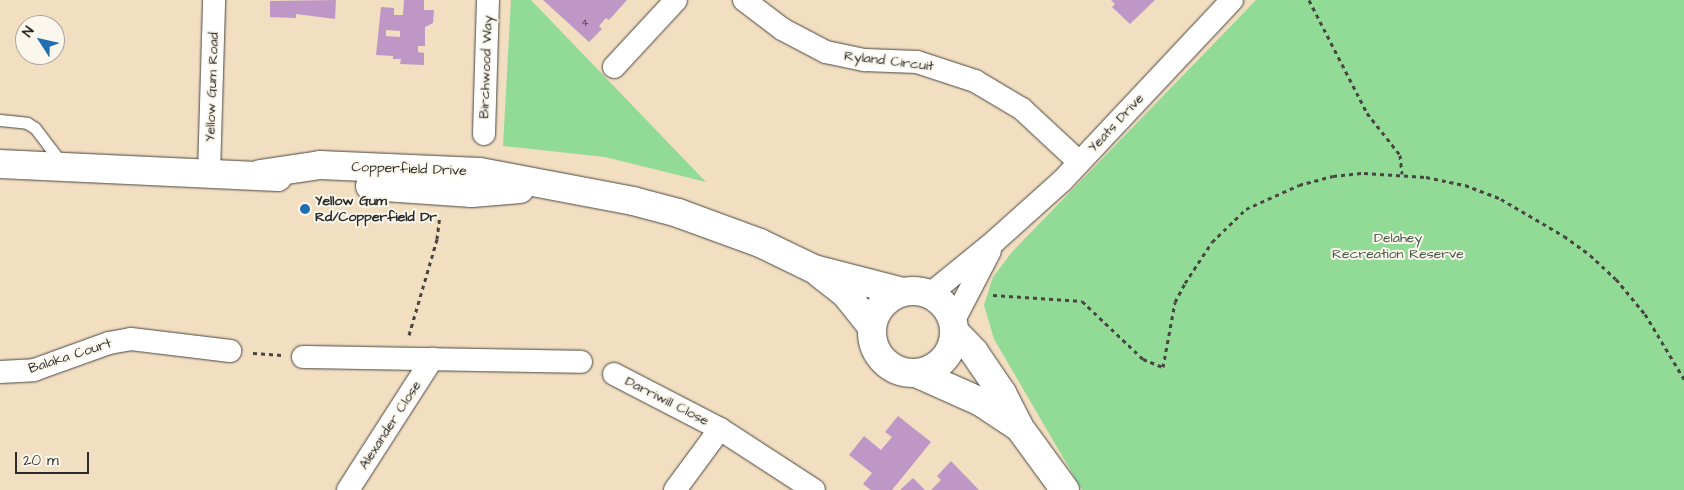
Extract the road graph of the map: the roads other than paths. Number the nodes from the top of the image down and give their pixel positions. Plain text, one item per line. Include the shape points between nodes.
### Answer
1 (214, 0) edge
2 (488, 0) edge
3 (676, 0) edge
4 (744, 0) edge
5 (1232, 0) edge
6 (614, 67) dead end
7 (0, 120) edge
8 (484, 134) dead end
9 (1079, 162) junction
10 (0, 164) edge
11 (65, 167) junction
12 (209, 173) junction
13 (995, 241) junction
14 (814, 268) junction
15 (903, 292) junction
16 (930, 294) junction
17 (954, 326) junction
18 (872, 327) junction
19 (230, 352) road end
20 (303, 357) road end
21 (432, 359) junction
22 (581, 362) dead end
23 (0, 372) edge
24 (916, 373) junction
25 (614, 374) dead end
26 (1018, 427) junction
27 (720, 429) junction
28 (348, 490) edge
29 (675, 490) edge
30 (814, 490) edge
31 (1066, 490) edge

1 - 12 street, Yellow Gum Road
2 - 8 street, Birchwood Way
3 - 6 street
4 - 9 street, Ryland Circuit via 782,29 826,52 864,60 917,62 975,81 1022,109
5 - 9 street, Yeats Drive
7 - 11 lane via 27,123 35,128
9 - 13 street, Yeats Drive
10 - 11 street, Copperfield Drive
11 - 12 street, Copperfield Drive
12 - 14 street, Copperfield Drive via 260,174 313,183 472,193 558,187 678,213 745,237
13 - 16 street, Yeats Drive
13 - 17 street, Yeats Drive via 971,285
14 - 15 street, Copperfield Drive
14 - 18 street, Copperfield Drive via 845,293
15 - 16 street
15 - 18 street via 882,305
16 - 17 street via 940,301
17 - 24 street via 947,355 934,367
17 - 26 street via 1002,393
18 - 24 street via 876,351 883,361 904,373
19 - 23 street, Balaka Court via 131,339 109,343 34,370
20 - 21 street, Alexander Close
21 - 22 street, Alexander Close
21 - 28 street, Alexander Close
24 - 26 street via 982,402
25 - 27 street, Darriwill Close
26 - 31 street
27 - 29 street, Darriwill Close
27 - 30 street, Darriwill Close

